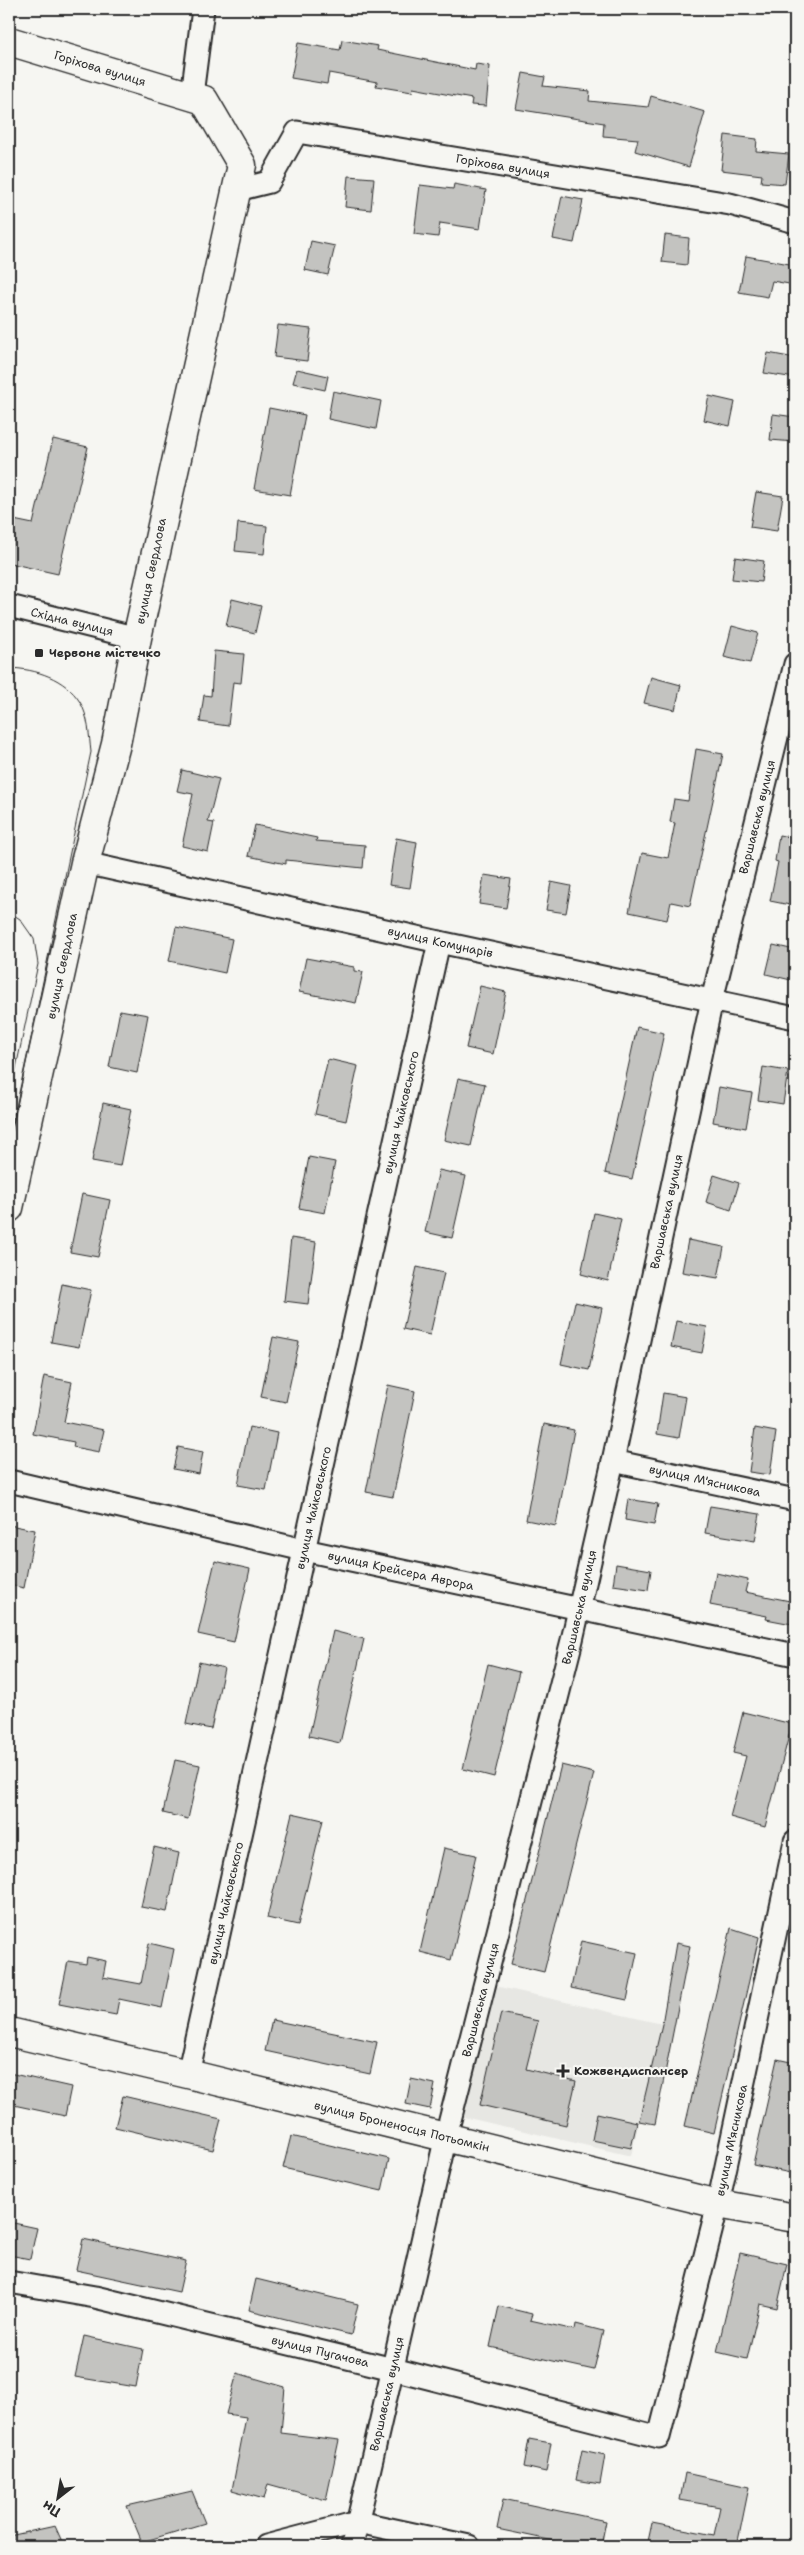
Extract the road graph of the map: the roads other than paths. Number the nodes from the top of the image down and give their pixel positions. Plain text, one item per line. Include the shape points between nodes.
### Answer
1 (203, 9) edge
2 (9, 41) edge
3 (192, 96) junction
4 (237, 190) junction
5 (795, 222) edge
6 (9, 606) edge
7 (136, 638) junction
8 (795, 664) edge
9 (85, 862) junction
10 (438, 942) junction
11 (712, 1000) junction
12 (795, 1018) edge
13 (9, 1208) edge
14 (613, 1461) junction
15 (9, 1481) edge
16 (795, 1500) edge
17 (304, 1550) junction
18 (579, 1608) junction
19 (795, 1655) edge
20 (795, 1842) edge
21 (9, 2032) edge
22 (188, 2074) junction
23 (446, 2136) junction
24 (718, 2204) junction
25 (795, 2218) edge
26 (9, 2282) edge
27 (393, 2369) junction
28 (659, 2437) joint
29 (358, 2522) junction
30 (266, 2546) edge
31 (352, 2546) edge
32 (469, 2546) edge

1 - 3 street
2 - 3 street, Горіхова вулиця
3 - 4 street, вулиця Свердлова via 204,100 242,165
4 - 5 street, Горіхова вулиця via 269,182 297,132 730,204
4 - 7 street, вулиця Свердлова
6 - 7 street, Східна вулиця
7 - 9 street, вулиця Свердлова via 116,744
8 - 11 street, Варшавська вулиця
9 - 10 street, вулиця Комунарів
9 - 13 street, вулиця Свердлова
10 - 11 street, вулиця Комунарів
10 - 17 street, вулиця Чайковського
11 - 12 street, вулиця Комунарів
11 - 14 street, Варшавська вулиця
14 - 16 street, вулиця М'ясникова
14 - 18 street, Варшавська вулиця
15 - 17 street, вулиця Крейсера Аврора
17 - 18 street, вулиця Крейсера Аврора
17 - 22 street, вулиця Чайковського
18 - 19 street, вулиця Крейсера Аврора
18 - 23 street, Варшавська вулиця
20 - 24 street, вулиця М'ясникова
21 - 22 street, вулиця Броненосця Потьомкін
22 - 23 street, вулиця Броненосця Потьомкін
23 - 24 street, вулиця Броненосця Потьомкін
23 - 27 street, Варшавська вулиця
24 - 25 street, вулиця Броненосця Потьомкін
24 - 28 street, вулиця М'ясникова
26 - 27 street, вулиця Пугачова via 94,2297
27 - 28 street, вулиця Пугачова
27 - 29 street, Варшавська вулиця
29 - 30 street
29 - 31 street, Варшавська вулиця
29 - 32 street

